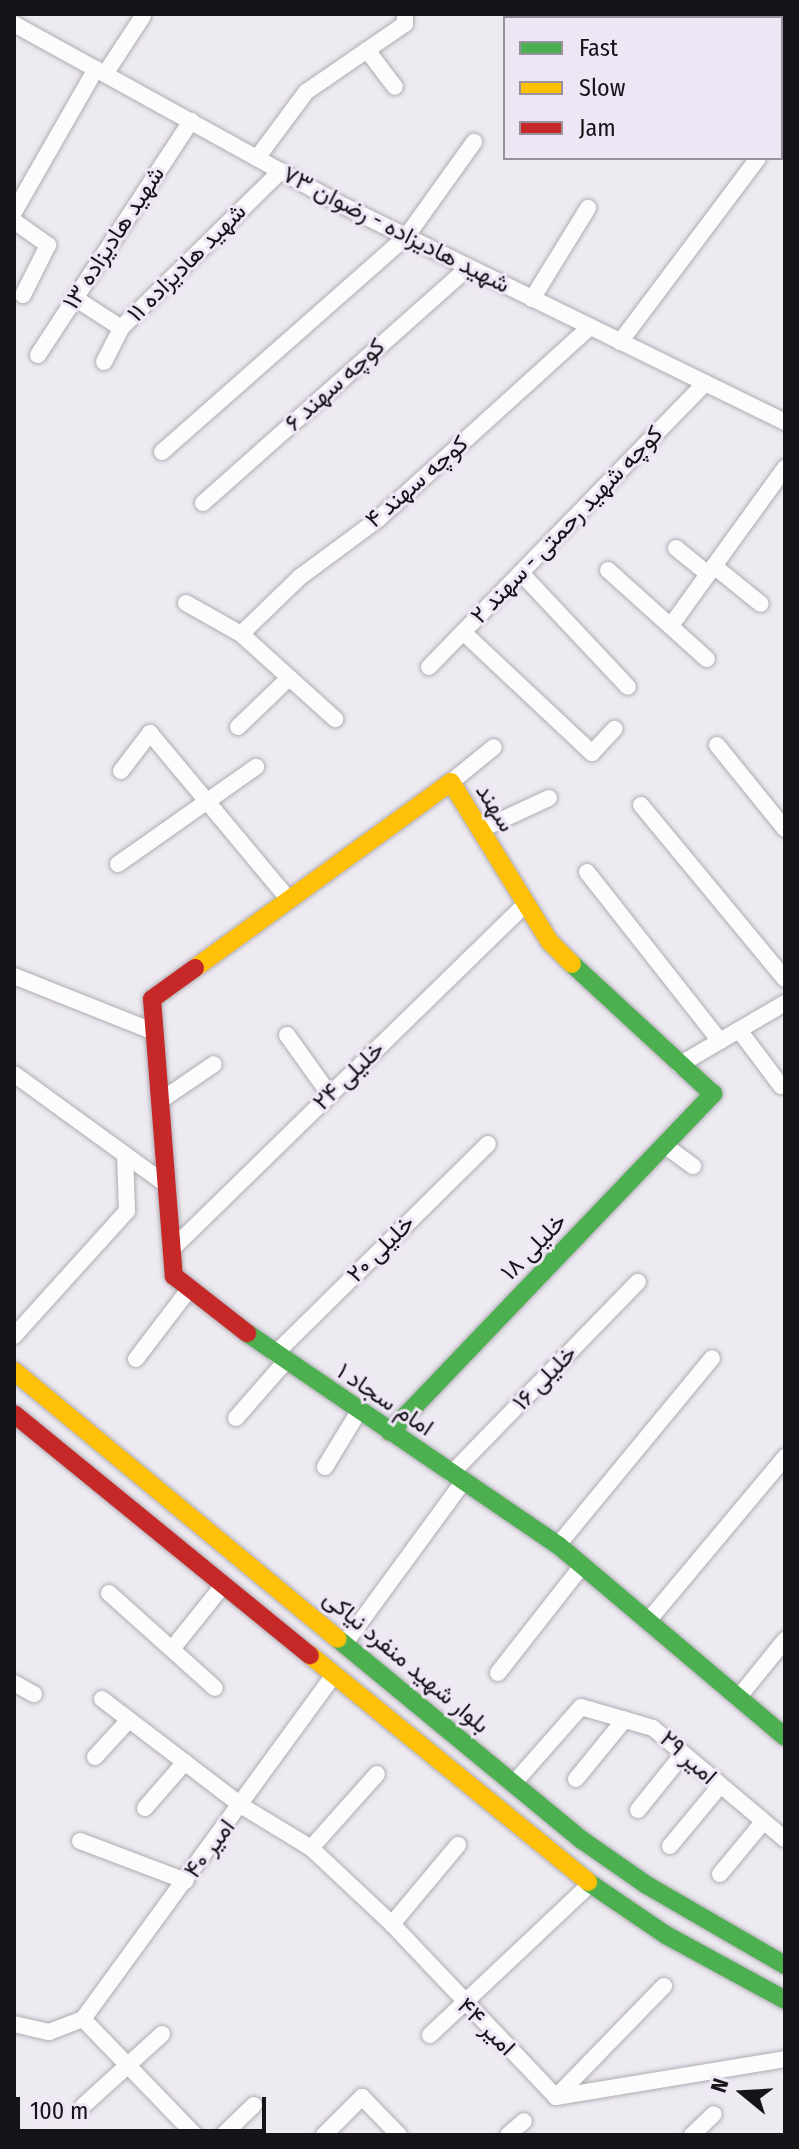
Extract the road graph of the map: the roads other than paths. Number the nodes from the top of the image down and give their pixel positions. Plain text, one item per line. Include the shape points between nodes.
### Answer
1 (405, 14) edge
2 (143, 16) dead end
3 (14, 24) edge
4 (367, 50) junction
5 (101, 72) junction
6 (395, 87) dead end
7 (191, 121) junction
8 (474, 142) dead end
9 (257, 158) junction
10 (756, 160) edge
11 (281, 171) junction
12 (588, 208) dead end
13 (14, 212) edge
14 (14, 221) edge
15 (406, 237) junction
16 (468, 268) junction
17 (23, 295) dead end
18 (75, 298) junction
19 (532, 299) junction
20 (590, 327) junction
21 (121, 328) junction
22 (620, 342) junction
23 (38, 355) dead end
24 (104, 362) dead end
25 (705, 383) junction
26 (785, 422) edge
27 (162, 452) dead end
28 (785, 468) edge
29 (203, 503) dead end
30 (676, 548) dead end
31 (608, 570) dead end
32 (711, 570) junction
33 (521, 573) junction
34 (186, 603) dead end
35 (761, 604) dead end
36 (672, 624) junction
37 (463, 632) junction
38 (241, 634) junction
39 (707, 659) dead end
40 (429, 667) dead end
41 (289, 678) junction
42 (628, 687) dead end
43 (335, 719) dead end
44 (238, 727) dead end
45 (614, 729) dead end
46 (717, 745) dead end
47 (494, 747) dead end
48 (256, 767) dead end
49 (121, 771) dead end
50 (451, 782) junction
51 (549, 798) dead end
52 (207, 801) junction
53 (641, 805) dead end
54 (783, 822) edge
55 (480, 830) junction
56 (118, 864) dead end
57 (587, 872) dead end
58 (289, 900) junction
59 (526, 904) junction
60 (14, 976) edge
61 (785, 979) edge
62 (152, 999) joint
63 (785, 1003) edge
64 (739, 1030) junction
65 (155, 1032) junction
66 (287, 1035) dead end
67 (720, 1041) junction
68 (214, 1064) dead end
69 (679, 1065) junction
70 (14, 1074) edge
71 (781, 1086) dead end
72 (713, 1094) joint
73 (330, 1095) junction
74 (160, 1101) junction
75 (488, 1144) dead end
76 (664, 1145) junction
77 (125, 1155) junction
78 (693, 1166) dead end
79 (167, 1185) junction
80 (172, 1249) junction
81 (638, 1282) dead end
82 (190, 1288) junction
83 (14, 1336) edge
84 (280, 1358) junction
85 (712, 1358) dead end
86 (136, 1359) dead end
87 (14, 1371) edge
88 (359, 1411) junction
89 (15, 1417) edge
90 (236, 1418) dead end
91 (390, 1432) junction
92 (785, 1457) edge
93 (325, 1467) dead end
94 (457, 1478) junction
95 (558, 1545) junction
96 (582, 1566) junction
97 (224, 1584) junction
98 (109, 1593) dead end
99 (648, 1621) junction
100 (785, 1640) edge
101 (345, 1643) junction
102 (172, 1649) junction
103 (498, 1673) dead end
104 (334, 1675) junction
105 (14, 1683) edge
106 (215, 1688) dead end
107 (34, 1694) dead end
108 (738, 1698) junction
109 (102, 1699) dead end
110 (625, 1719) junction
111 (129, 1720) junction
112 (785, 1737) edge
113 (683, 1754) junction
114 (95, 1757) dead end
115 (185, 1762) junction
116 (377, 1774) dead end
117 (576, 1779) dead end
118 (514, 1783) junction
119 (719, 1787) junction
120 (242, 1806) junction
121 (145, 1808) dead end
122 (638, 1810) dead end
123 (763, 1822) junction
124 (785, 1839) edge
125 (80, 1841) dead end
126 (458, 1845) dead end
127 (670, 1846) dead end
128 (311, 1848) junction
129 (720, 1874) dead end
130 (186, 1881) junction
131 (590, 1884) junction
132 (392, 1924) junction
133 (785, 1965) edge
134 (664, 1986) dead end
135 (785, 2000) edge
136 (462, 2002) junction
137 (83, 2019) junction
138 (14, 2024) edge
139 (162, 2034) dead end
140 (430, 2035) dead end
141 (785, 2059) edge
142 (128, 2066) junction
143 (556, 2097) junction
144 (254, 2105) dead end
145 (83, 2106) dead end
146 (714, 2114) dead end
147 (524, 2121) dead end
148 (195, 2135) edge
149 (223, 2135) edge
150 (324, 2135) edge
151 (399, 2135) edge
152 (508, 2135) edge
153 (692, 2135) edge

1 - 4 street via 405,24
2 - 5 street
3 - 5 street, شهید هادیزاده - رضوان ۷۳
4 - 6 street
4 - 9 street via 306,92
5 - 7 street, شهید هادیزاده - رضوان ۷۳
5 - 13 street
7 - 9 street, شهید هادیزاده - رضوان ۷۳
7 - 18 street, شهید هادیزاده ۱۳
8 - 15 street
9 - 11 street, شهید هادیزاده - رضوان ۷۳
10 - 22 street
11 - 15 street, شهید هادیزاده - رضوان ۷۳
11 - 21 street, شهید هادیزاده ۱۱
12 - 19 street
14 - 17 street via 48,245
15 - 16 street, شهید هادیزاده - رضوان ۷۳
15 - 27 street
16 - 19 street, شهید هادیزاده - رضوان ۷۳
16 - 29 street, کوچه سهند ۶
18 - 21 street
18 - 23 street, شهید هادیزاده ۱۳
19 - 20 street, شهید هادیزاده - رضوان ۷۳
20 - 22 street, شهید هادیزاده - رضوان ۷۳
20 - 38 street, کوچه سهند ۴ via 377,520 300,577
21 - 24 street, شهید هادیزاده ۱۱
22 - 25 street, شهید هادیزاده - رضوان ۷۳
25 - 26 street, شهید هادیزاده - رضوان ۷۳
25 - 33 street, کوچه شهید رحمتی - سهند ۲
28 - 32 street
30 - 32 street
31 - 36 street
32 - 35 street
32 - 36 street
33 - 37 street, کوچه شهید رحمتی - سهند ۲
33 - 42 street
34 - 38 street
36 - 39 street
37 - 40 street, کوچه شهید رحمتی - سهند ۲
37 - 45 street via 592,753
38 - 41 street
41 - 43 street
41 - 44 street
46 - 54 street
47 - 50 street
48 - 52 street
49 - 52 street via 150,733
50 - 55 street, سهند
50 - 58 street, سهند
51 - 55 street
52 - 56 street
52 - 58 street
53 - 61 street
55 - 59 street, سهند
57 - 67 street
58 - 62 street, سهند
59 - 69 street, سهند via 550,942
59 - 73 street, خلیلی ۲۴
60 - 65 street
62 - 65 street, امام سجاد ۱
63 - 64 street
64 - 67 street
64 - 71 street
65 - 74 street, امام سجاد ۱
66 - 73 street
67 - 69 street
68 - 74 street
69 - 72 street, سهند
70 - 77 street
72 - 76 street, خلیلی ۱۸
73 - 80 street, خلیلی ۲۴
74 - 79 street, امام سجاد ۱
75 - 84 street, خلیلی ۲۰
76 - 78 street
76 - 91 street, خلیلی ۱۸
77 - 79 street
77 - 83 street via 127,1211
79 - 80 street, امام سجاد ۱
80 - 82 street, امام سجاد ۱ via 174,1276
81 - 94 street, خلیلی ۱۶
82 - 84 street, امام سجاد ۱
82 - 86 street
84 - 88 street, امام سجاد ۱
84 - 90 street, خلیلی ۲۰
85 - 95 street
87 - 101 street, بلوار شهید منفرد نیاکی
88 - 91 street, امام سجاد ۱
88 - 93 street
89 - 97 street
91 - 94 street, امام سجاد ۱
92 - 99 street
94 - 95 street, امام سجاد ۱
94 - 101 street, خلیلی ۱۶
95 - 96 street, امام سجاد ۱
96 - 99 street, امام سجاد ۱
96 - 103 street
97 - 102 street
97 - 104 street
98 - 102 street
99 - 108 street, امام سجاد ۱
100 - 108 street
101 - 118 street, بلوار شهید منفرد نیاکی
102 - 106 street
104 - 120 street, امیر ۴۰
104 - 131 street
105 - 107 street
108 - 112 street, امام سجاد ۱
109 - 111 street, امیر ۴۴
110 - 113 street, امیر ۲۹ via 653,1728
110 - 117 street
110 - 118 street, امیر ۲۹ via 581,1707
111 - 114 street
111 - 115 street, امیر ۴۴
113 - 119 street, امیر ۲۹
113 - 122 street
115 - 120 street, امیر ۴۴
115 - 121 street
116 - 128 street
118 - 133 street, بلوار شهید منفرد نیاکی via 645,1884
119 - 123 street, امیر ۲۹
119 - 127 street
120 - 128 street, امیر ۴۴
120 - 130 street, امیر ۴۰
123 - 124 street, امیر ۲۹
123 - 129 street
125 - 130 street
126 - 132 street
128 - 132 street, امیر ۴۴
130 - 137 street, امیر ۴۰
131 - 135 street via 666,1935
131 - 136 street
132 - 136 street, امیر ۴۴
134 - 143 street
136 - 140 street
136 - 143 street, امیر ۴۴
137 - 138 street via 49,2032
137 - 142 street
139 - 142 street
141 - 143 street
142 - 145 street
142 - 148 street
144 - 149 street
146 - 153 street
147 - 152 street
150 - 151 street via 362,2097

